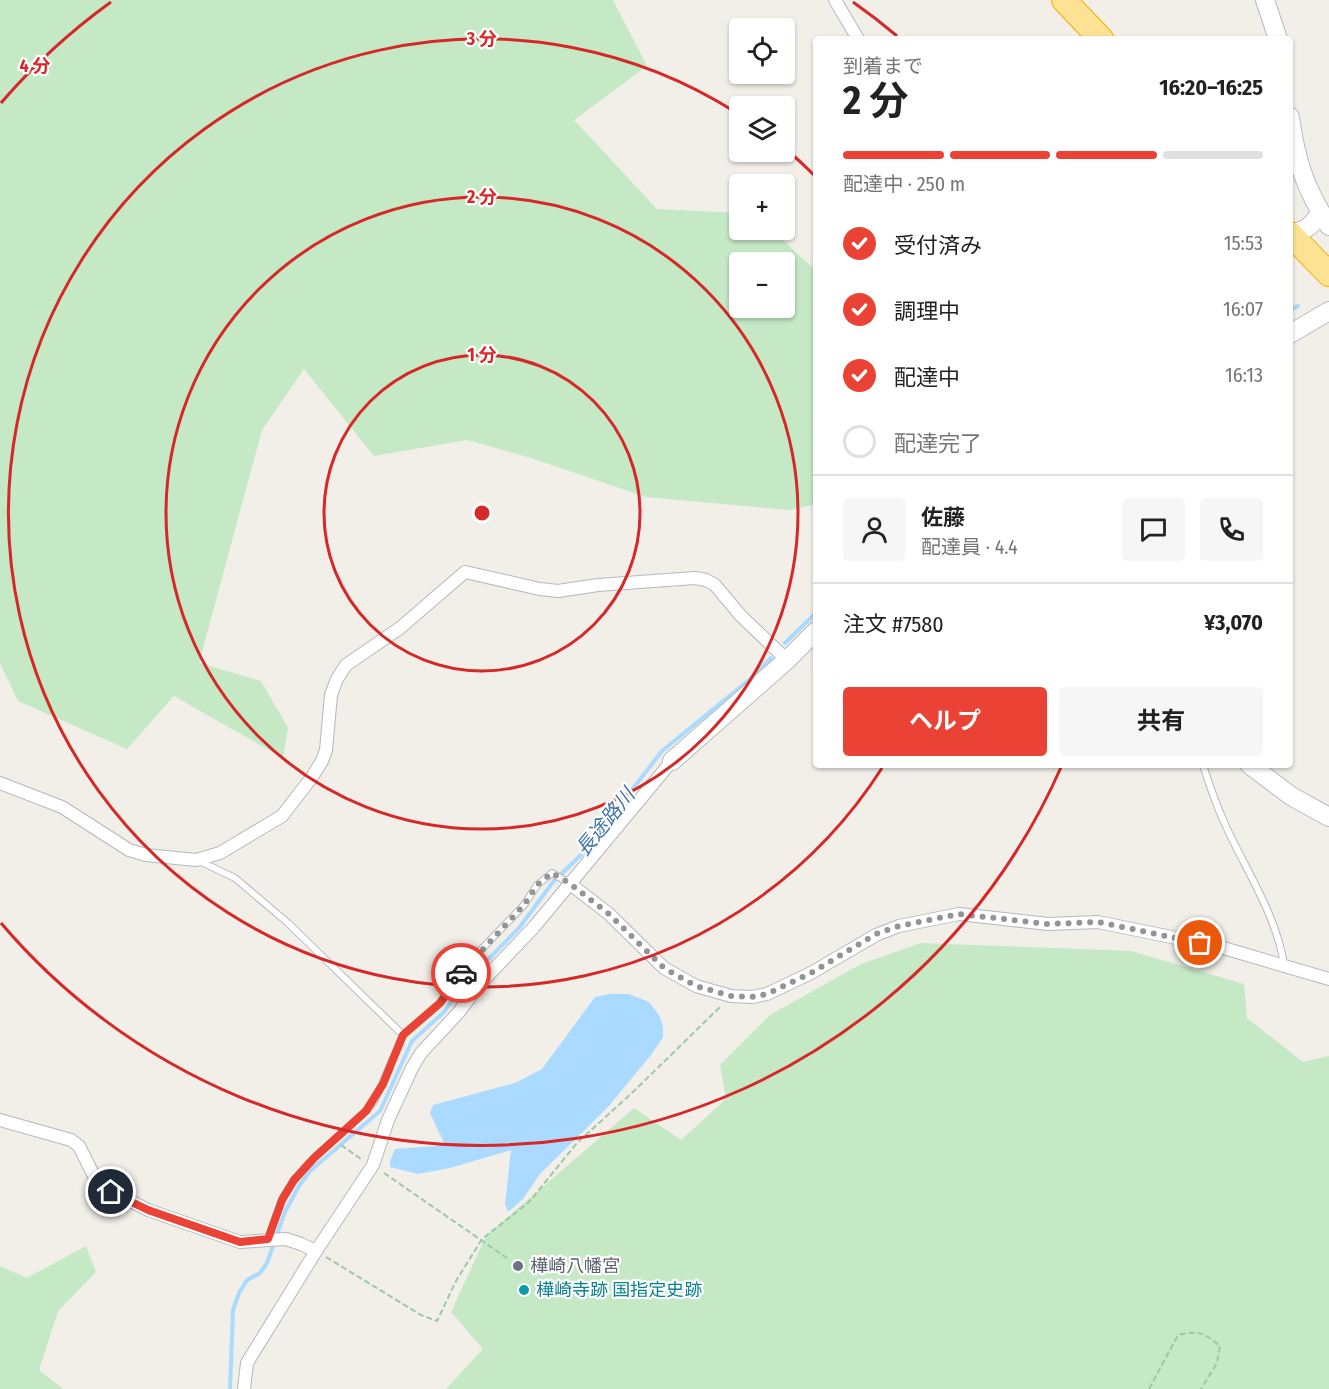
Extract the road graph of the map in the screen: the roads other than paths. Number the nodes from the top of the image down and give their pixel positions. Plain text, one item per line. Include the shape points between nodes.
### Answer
1 (835, 0) edge
2 (1064, 0) edge
3 (1265, 0) edge
4 (856, 36) edge
5 (1098, 36) edge
6 (1277, 36) edge
7 (1293, 135) edge
8 (1325, 219) edge
9 (1293, 233) edge
10 (1293, 236) edge
11 (1329, 274) edge
12 (1329, 311) edge
13 (1293, 332) edge
14 (813, 633) edge
15 (787, 660) junction
16 (672, 762) joint
17 (1204, 768) edge
18 (1254, 768) edge
19 (0, 783) edge
20 (1329, 817) edge
21 (196, 860) junction
22 (569, 883) junction
23 (1284, 964) junction
24 (1329, 979) edge
25 (403, 1035) junction
26 (0, 1120) edge
27 (268, 1239) junction
28 (316, 1251) junction
29 (244, 1389) edge

1 - 4 street
2 - 5 highway
3 - 6 street
7 - 8 street via 1306,185
8 - 9 street
10 - 11 highway
12 - 13 street
14 - 15 street
15 - 16 street
15 - 21 street via 706,580 598,585 558,591 465,572 400,628 346,665 331,695 322,761 282,816 220,853
16 - 22 street
17 - 23 lane via 1224,822 1274,927
18 - 20 street via 1291,796
19 - 21 street via 62,807 129,850
21 - 25 lane via 235,878 288,922
22 - 23 street via 609,914 664,968 696,986 731,996 767,994 876,934 959,914 1048,924 1098,922
22 - 25 lane via 552,873 546,876 440,1003
22 - 28 street via 421,1053 388,1120 373,1166
23 - 24 street
25 - 27 lane via 375,1100 294,1180
26 - 27 street via 71,1140 79,1146 103,1187 148,1210 240,1242
27 - 28 street via 286,1239
28 - 29 street via 247,1363

